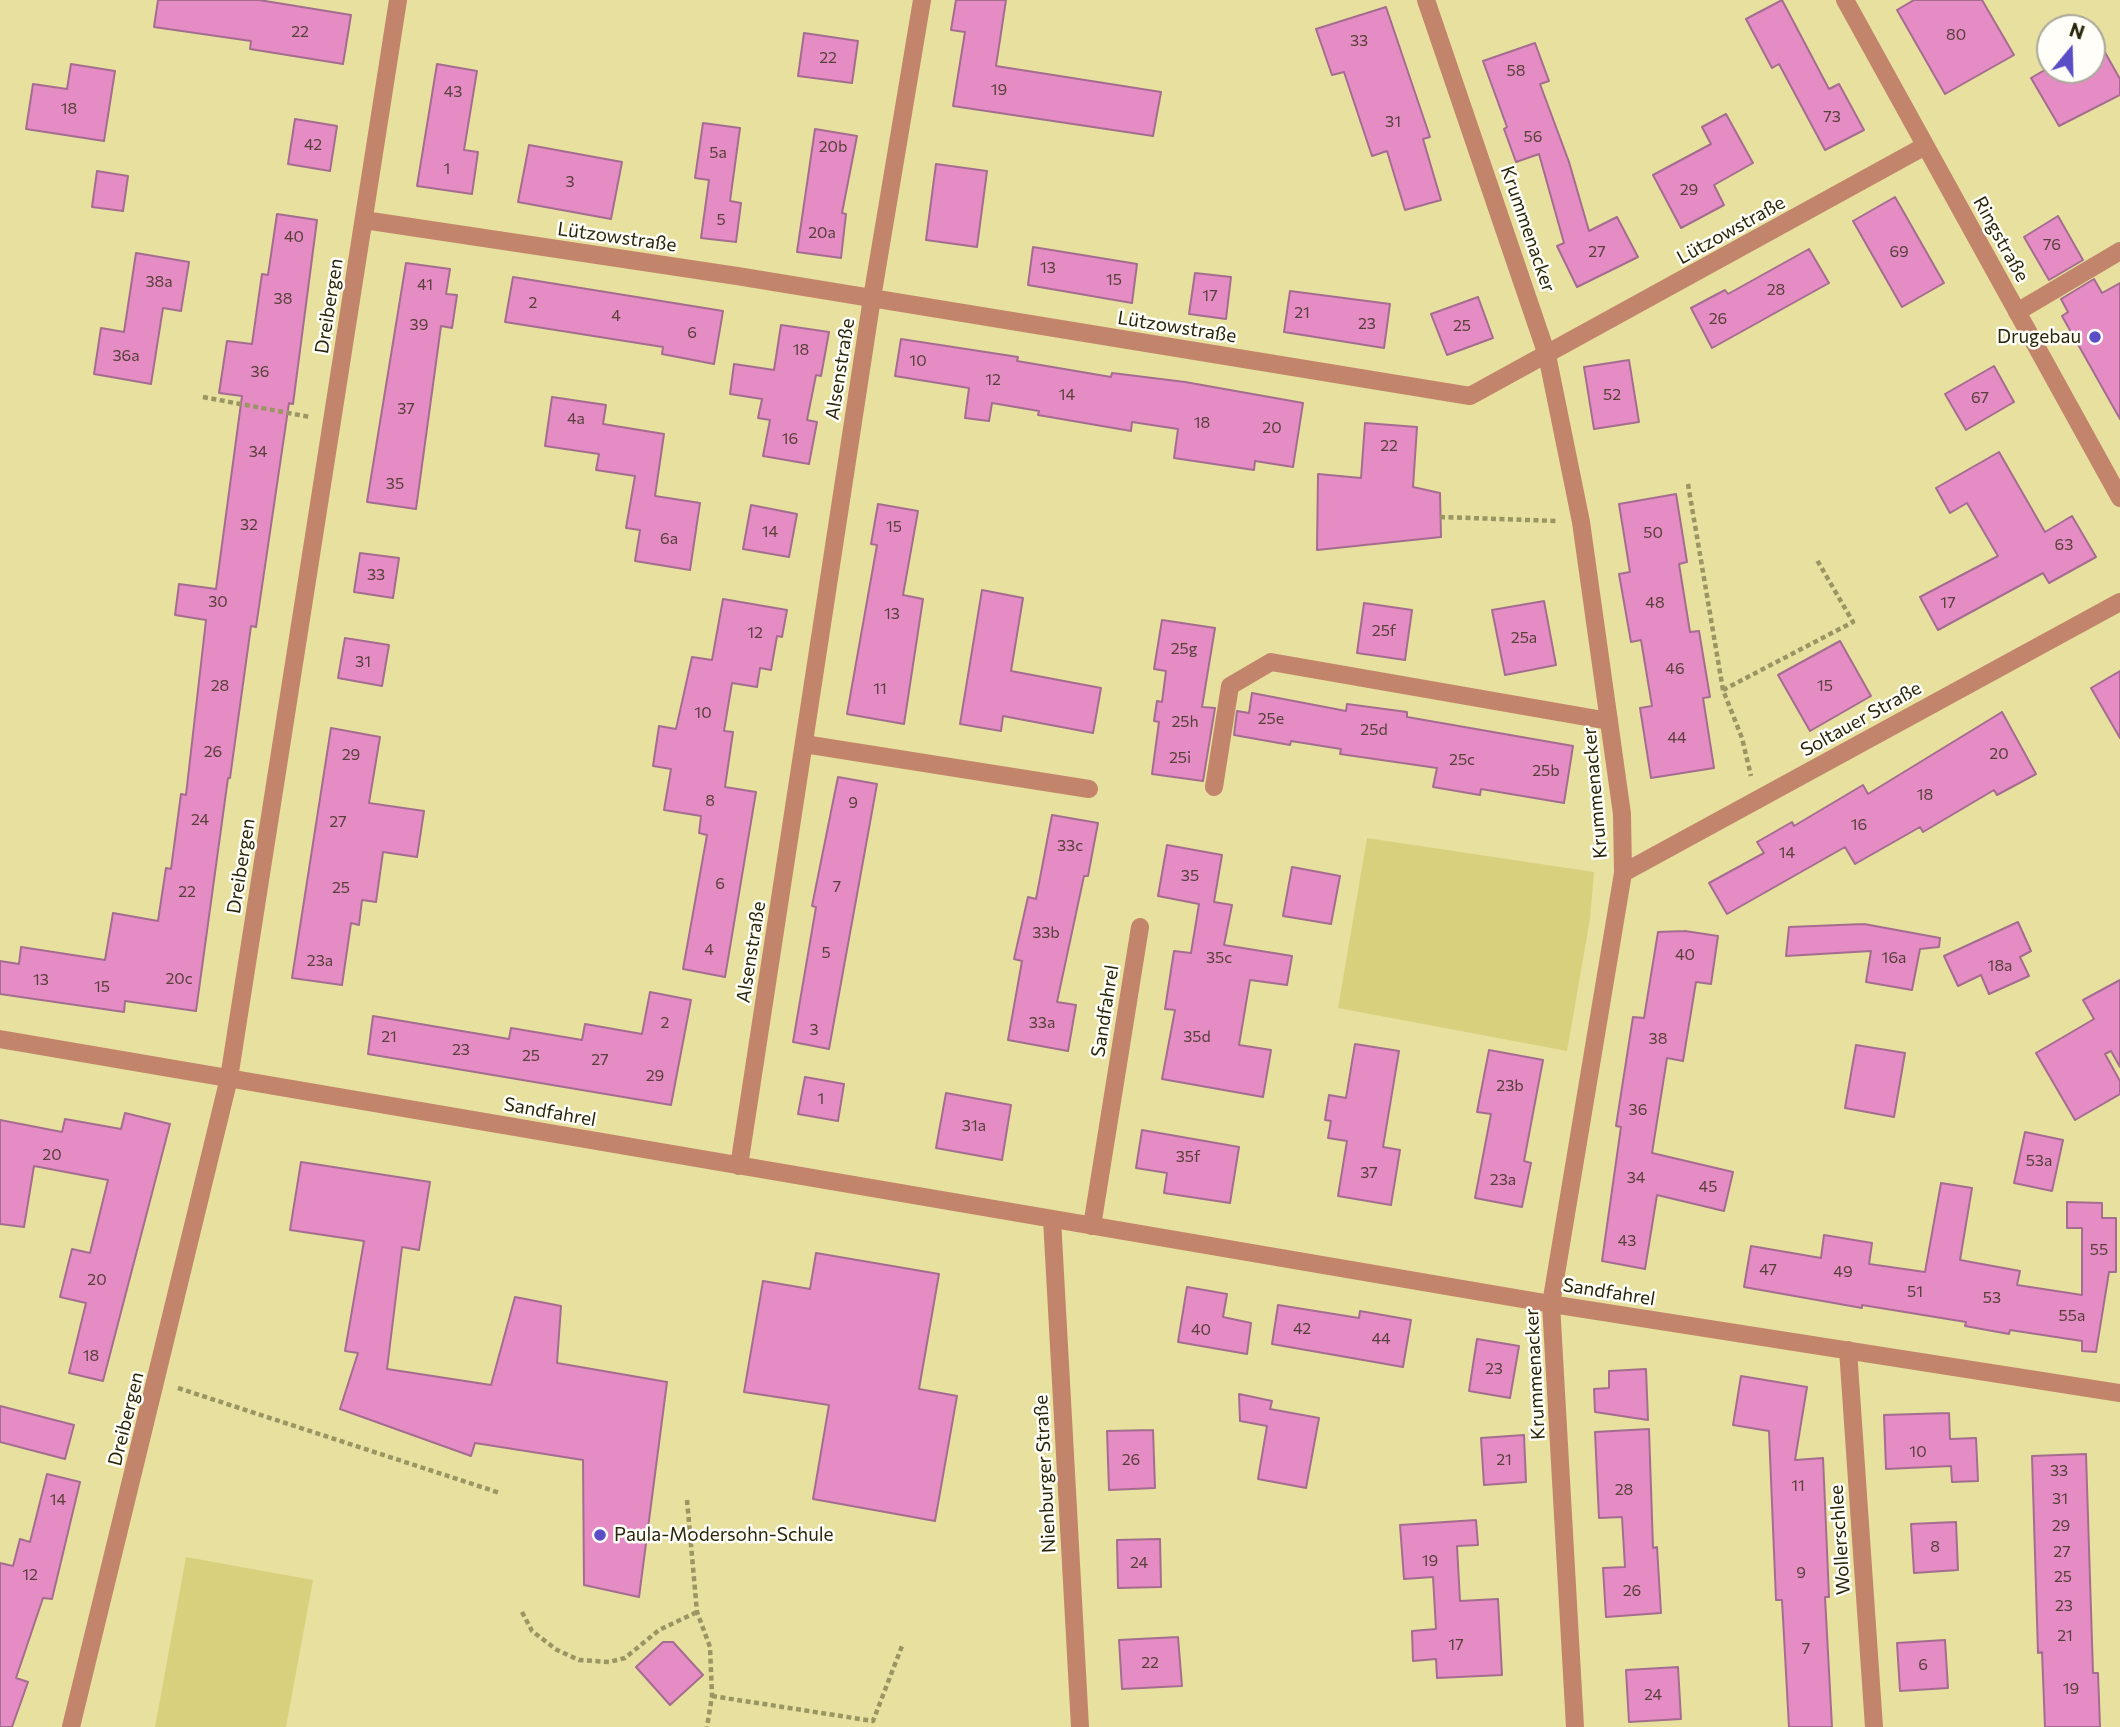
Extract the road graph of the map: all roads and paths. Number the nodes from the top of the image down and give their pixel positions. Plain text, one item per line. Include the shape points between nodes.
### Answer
1 (398, 0) edge
2 (922, 0) edge
3 (1426, 0) edge
4 (1845, 0) edge
5 (1925, 146) junction
6 (363, 220) junction
7 (2120, 251) edge
8 (872, 298) junction
9 (2017, 312) junction
10 (1547, 355) junction
11 (203, 397) dead end
12 (332, 421) junction
13 (1688, 484) dead end
14 (2117, 486) edge
15 (1440, 517) dead end
16 (1581, 522) junction
17 (1817, 560) dead end
18 (2120, 602) edge
19 (1723, 690) junction
20 (1609, 721) junction
21 (804, 744) junction
22 (1214, 788) dead end
23 (1089, 789) dead end
24 (1758, 800) junction
25 (1623, 873) junction
26 (1140, 927) dead end
27 (0, 1039) edge
28 (229, 1078) junction
29 (739, 1166) junction
30 (1052, 1219) junction
31 (1092, 1226) junction
32 (1551, 1304) junction
33 (1848, 1350) junction
34 (157, 1381) junction
35 (2120, 1392) edge
36 (500, 1493) dead end
37 (687, 1500) dead end
38 (522, 1612) dead end
39 (697, 1612) junction
40 (902, 1646) dead end
41 (712, 1696) junction
42 (71, 1727) edge
43 (707, 1727) edge
44 (1080, 1727) edge
45 (1576, 1727) edge
46 (1874, 1727) edge

1 - 6 street, Dreibergen
2 - 8 street, Alsenstraße
3 - 10 street, Krummenacker
4 - 5 street, Ringstraße
5 - 9 street, Ringstraße
5 - 10 street, Lützowstraße
6 - 8 street, Lützowstraße
6 - 12 street, Dreibergen
7 - 9 street
8 - 10 street, Lützowstraße via 1470,396
8 - 21 street, Alsenstraße
9 - 14 street, Ringstraße
10 - 16 street, Krummenacker
11 - 12 path
12 - 28 street, Dreibergen
13 - 19 path
15 - 16 path
16 - 20 street, Krummenacker
17 - 19 path via 1853,622
18 - 24 street, Soltauer Straße
19 - 24 path via 1742,738
20 - 22 street via 1271,662 1230,686
20 - 25 street, Krummenacker via 1622,814
21 - 23 street
21 - 29 street, Alsenstraße
24 - 25 street, Soltauer Straße
25 - 32 street, Krummenacker
26 - 31 street, Sandfahrel
27 - 28 street, Sandfahrel
28 - 29 street, Sandfahrel
28 - 34 street, Dreibergen
29 - 30 street, Sandfahrel
30 - 31 street, Sandfahrel
30 - 44 street, Nienburger Straße
31 - 32 street, Sandfahrel
32 - 33 street, Sandfahrel
32 - 45 street, Krummenacker
33 - 35 street, Sandfahrel
33 - 46 street, Wollerschlee
34 - 36 path
34 - 42 street, Dreibergen
37 - 39 path
38 - 39 path via 532,1631 557,1650 579,1660 609,1662 625,1658 659,1630
39 - 41 path via 710,1647
40 - 41 path via 873,1721
41 - 43 path

